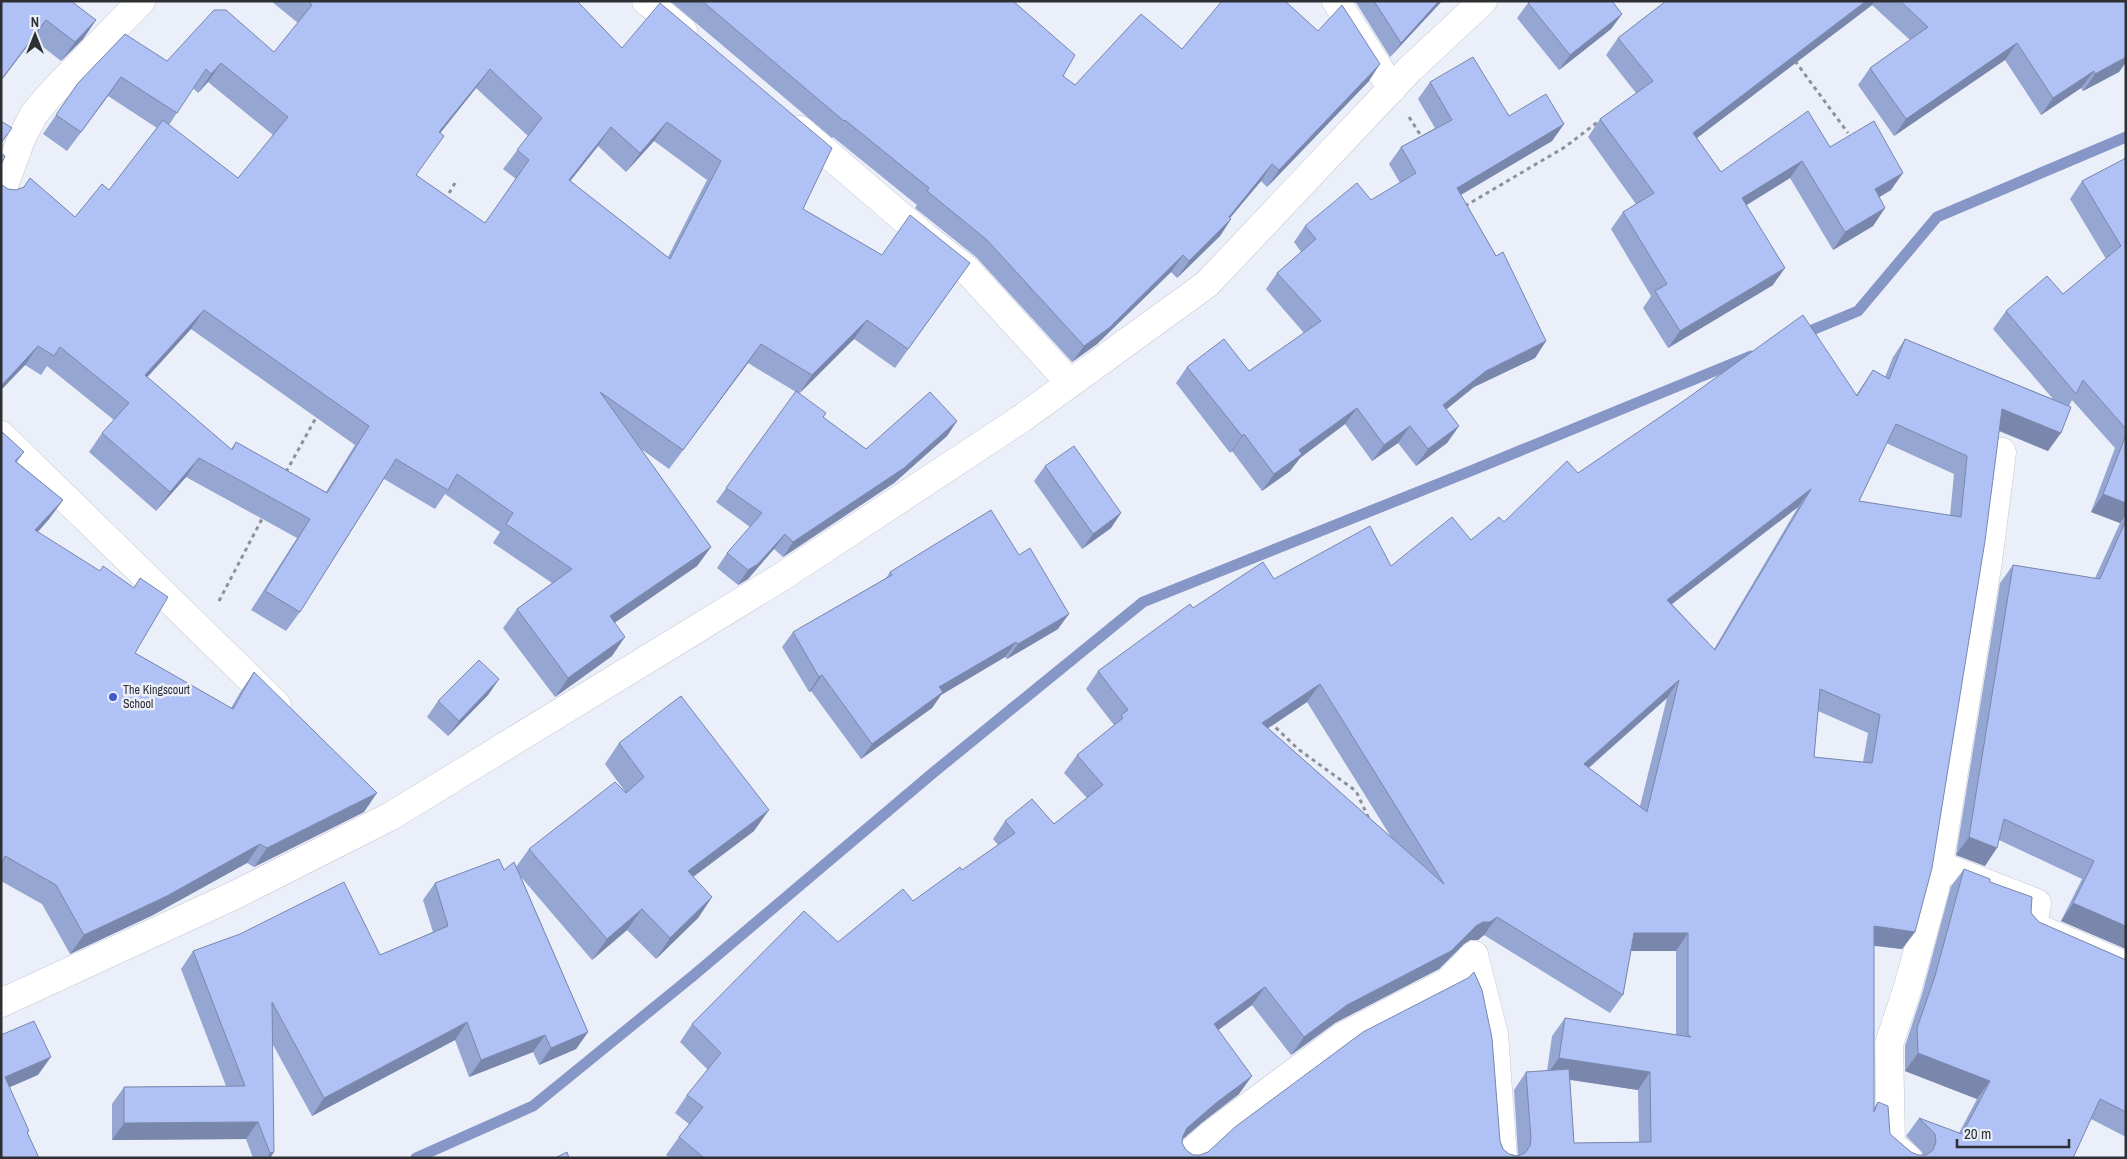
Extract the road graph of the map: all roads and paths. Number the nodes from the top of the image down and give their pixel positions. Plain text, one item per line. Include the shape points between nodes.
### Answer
1 (141, 1) edge
2 (1336, 1) edge
3 (1483, 1) edge
4 (654, 3) edge
5 (704, 49) edge
6 (1792, 56) edge
7 (1392, 89) junction
8 (780, 114) edge
9 (1604, 118) edge
10 (1848, 133) dead end
11 (1424, 139) edge
12 (455, 183) dead end
13 (1, 194) edge
14 (1460, 198) edge
15 (440, 208) edge
16 (1070, 383) junction
17 (319, 413) edge
18 (1, 435) edge
19 (2002, 452) dead end
20 (282, 479) edge
21 (265, 513) edge
22 (203, 632) junction
23 (1266, 718) edge
24 (294, 720) edge
25 (370, 795) edge
26 (391, 816) junction
27 (1371, 823) edge
28 (1939, 866) junction
29 (2126, 966) edge
30 (1, 1003) edge
31 (1184, 1158) edge
32 (1503, 1158) edge
33 (1908, 1158) edge

1 - 13 street via 34,114
2 - 7 street
3 - 7 street
4 - 5 street
6 - 10 path
7 - 11 path
7 - 16 street via 1207,284
8 - 16 street via 966,269
9 - 14 path via 1565,147 1466,206
12 - 15 path
16 - 26 street via 1021,419 783,576
17 - 20 path
18 - 22 street
19 - 28 street via 1988,561
21 - 22 path
22 - 24 street
23 - 27 path via 1298,749 1356,791
25 - 26 street
26 - 30 street via 235,895
28 - 29 street via 2036,903 2033,926
28 - 33 street via 1907,990 1888,1044 1891,1145
31 - 32 street via 1342,1037 1448,982 1474,955 1494,1034

